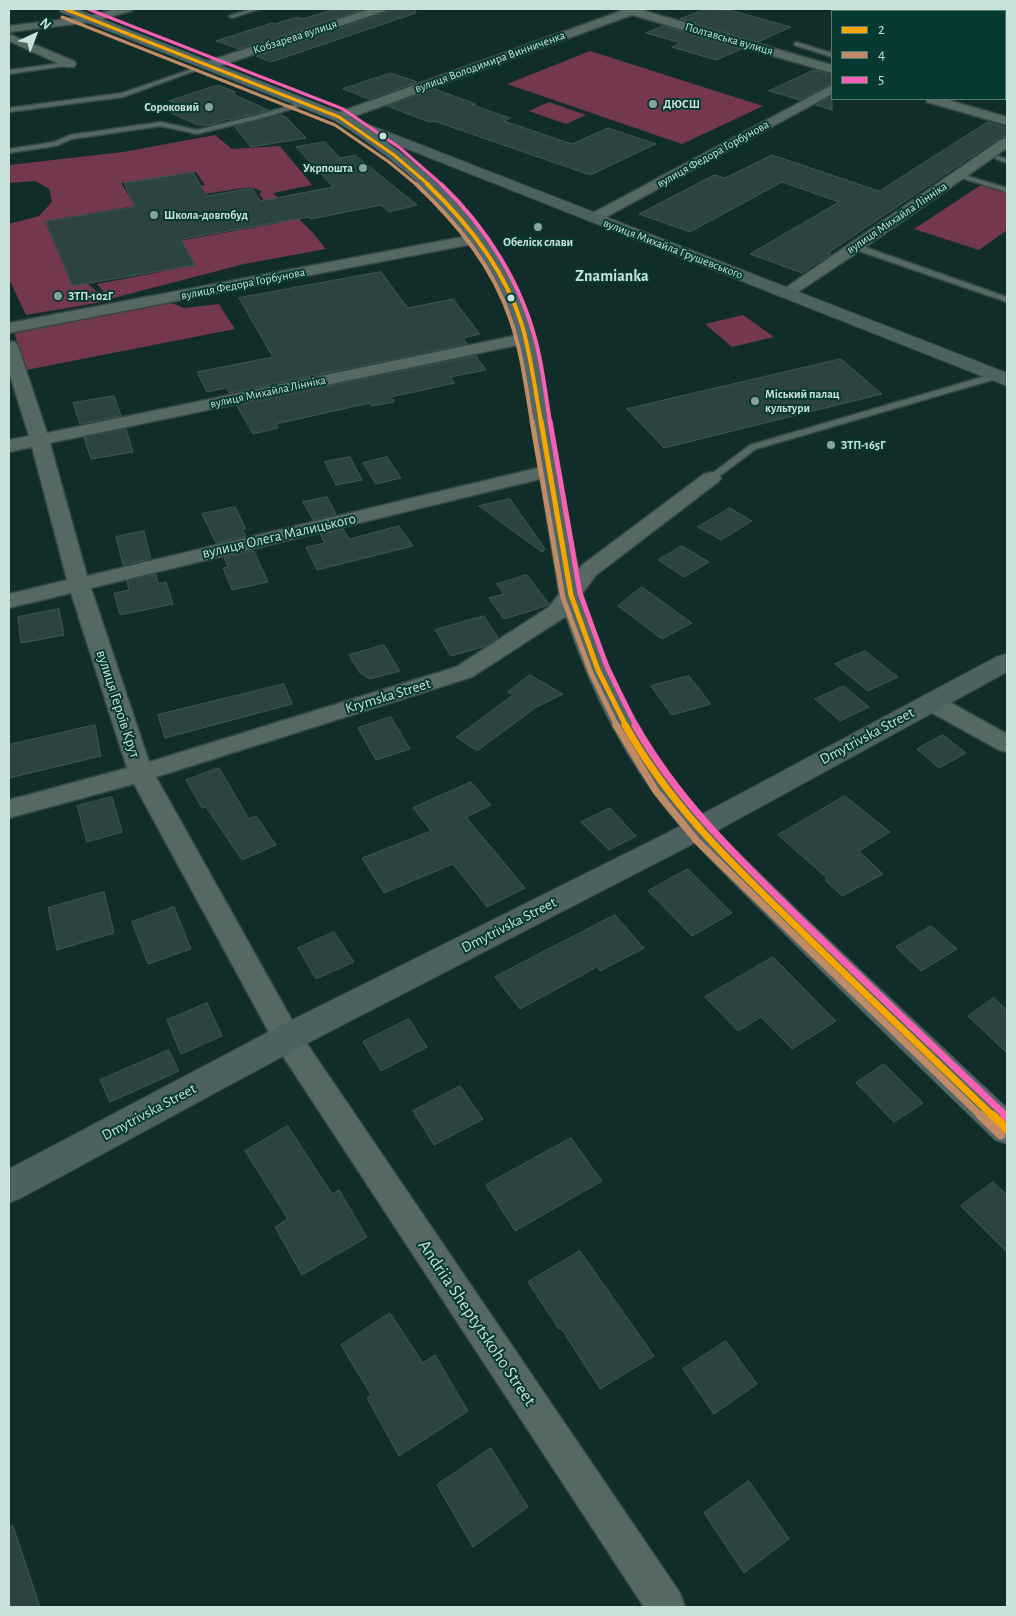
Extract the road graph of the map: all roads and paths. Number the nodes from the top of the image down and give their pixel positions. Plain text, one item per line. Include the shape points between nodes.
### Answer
1 (65, 9) edge
2 (127, 9) edge
3 (256, 9) edge
4 (381, 9) edge
5 (632, 9) edge
6 (232, 16) dead end
7 (91, 19) junction
8 (9, 29) edge
9 (9, 37) edge
10 (796, 44) dead end
11 (25, 46) junction
12 (9, 48) edge
13 (831, 55) edge
14 (70, 64) joint
15 (208, 66) junction
16 (831, 69) edge
17 (194, 70) dead end
18 (9, 72) edge
19 (831, 90) edge
20 (935, 100) edge
21 (306, 104) junction
22 (9, 110) edge
23 (339, 117) junction
24 (1007, 121) edge
25 (1007, 142) edge
26 (9, 151) edge
27 (998, 158) dead end
28 (1007, 161) edge
29 (459, 166) junction
30 (961, 175) junction
31 (422, 178) junction
32 (1007, 190) edge
33 (594, 218) junction
34 (478, 239) junction
35 (856, 247) junction
36 (786, 293) junction
37 (1007, 300) edge
38 (9, 328) edge
39 (527, 340) junction
40 (9, 346) edge
41 (1002, 378) edge
42 (40, 440) junction
43 (9, 446) edge
44 (550, 471) junction
45 (711, 478) joint
46 (79, 584) junction
47 (570, 595) junction
48 (9, 601) edge
49 (1007, 662) edge
50 (930, 702) junction
51 (1007, 744) edge
52 (141, 773) junction
53 (9, 809) edge
54 (696, 828) junction
55 (287, 1038) junction
56 (1007, 1129) edge
57 (9, 1187) edge
58 (666, 1607) edge

1 - 7 main road, вулиця Михайла Грушевського
2 - 7 street
3 - 6 lane
4 - 15 street, Кобзарева вулиця
5 - 16 street, Полтавська вулиця
5 - 23 street, вулиця Володимира Винниченка
7 - 8 street
7 - 15 main road, вулиця Михайла Грушевського
9 - 11 street
10 - 13 lane
11 - 12 street
11 - 14 street
14 - 18 lane
15 - 21 main road, вулиця Михайла Грушевського
17 - 22 lane via 123,95
19 - 33 street, вулиця Федора Горбунова
20 - 24 street
21 - 23 main road, вулиця Михайла Грушевського
21 - 26 lane via 197,132 161,124 70,137 56,144
23 - 29 main road, вулиця Михайла Грушевського
23 - 31 main road, вулиця Михайла Грушевського via 386,147
25 - 30 street, вулиця Михайла Лінніка
27 - 28 lane
29 - 31 main road via 446,163 429,165 420,172
29 - 33 main road, вулиця Михайла Грушевського
30 - 32 lane
30 - 35 street, вулиця Михайла Лінніка
31 - 34 main road, вулиця Михайла Грушевського
33 - 36 main road, вулиця Михайла Грушевського
34 - 38 street, вулиця Федора Горбунова
34 - 39 main road, вулиця Михайла Грушевського via 504,284
35 - 36 street, вулиця Михайла Лінніка
35 - 37 lane
36 - 41 main road, вулиця Михайла Грушевського
39 - 42 street, вулиця Михайла Лінніка
39 - 44 main road, вулиця Михайла Грушевського
40 - 42 street, вулиця Героїв Крут
41 - 45 lane via 753,447
42 - 43 street, вулиця Михайла Лінніка
42 - 46 street, вулиця Героїв Крут
44 - 46 street, вулиця Олега Малицького
44 - 47 main road, вулиця Михайла Грушевського
45 - 47 street, Krymska Street via 589,570
46 - 48 street, вулиця Олега Малицького
46 - 52 street, вулиця Героїв Крут
47 - 52 street, Krymska Street via 557,612 464,672
47 - 54 main road, вулиця Михайла Грушевського via 614,704 646,758
49 - 50 main road, Dmytrivska Street
50 - 51 street
50 - 54 main road, Dmytrivska Street
52 - 53 street, Krymska Street
52 - 55 street, вулиця Героїв Крут
54 - 55 main road, Dmytrivska Street
54 - 56 main road, вулиця Михайла Грушевського
55 - 57 main road, Dmytrivska Street
55 - 58 street, Andriia Sheptytskoho Street

